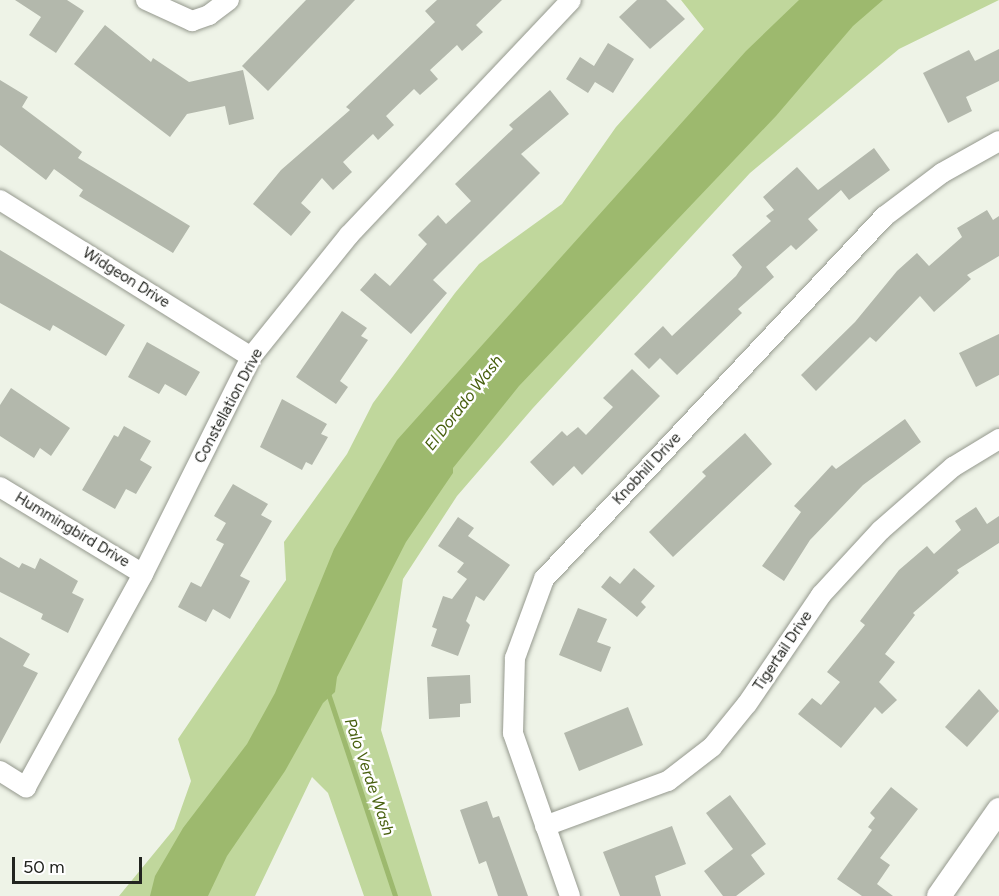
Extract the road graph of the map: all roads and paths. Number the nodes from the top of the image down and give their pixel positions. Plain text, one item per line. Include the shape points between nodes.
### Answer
1 (146, 0) edge
2 (229, 0) edge
3 (571, 0) edge
4 (999, 141) edge
5 (0, 200) edge
6 (251, 357) junction
7 (999, 440) edge
8 (0, 487) edge
9 (143, 574) junction
10 (0, 771) edge
11 (999, 810) edge
12 (545, 826) junction
13 (570, 896) edge
14 (939, 896) edge

1 - 2 street via 192,21 210,15
3 - 6 street, Constellation Drive via 349,235
4 - 12 street, Knobhill Drive via 942,173 885,216 544,579 515,658 513,733
5 - 6 street, Widgeon Drive
6 - 9 street, Constellation Drive
7 - 12 street, Tigertail Drive via 953,467 881,530 821,596 747,704 712,747 668,781
8 - 9 street, Hummingbird Drive
9 - 10 street, Constellation Drive via 26,787
11 - 14 street
12 - 13 street, Knobhill Drive

